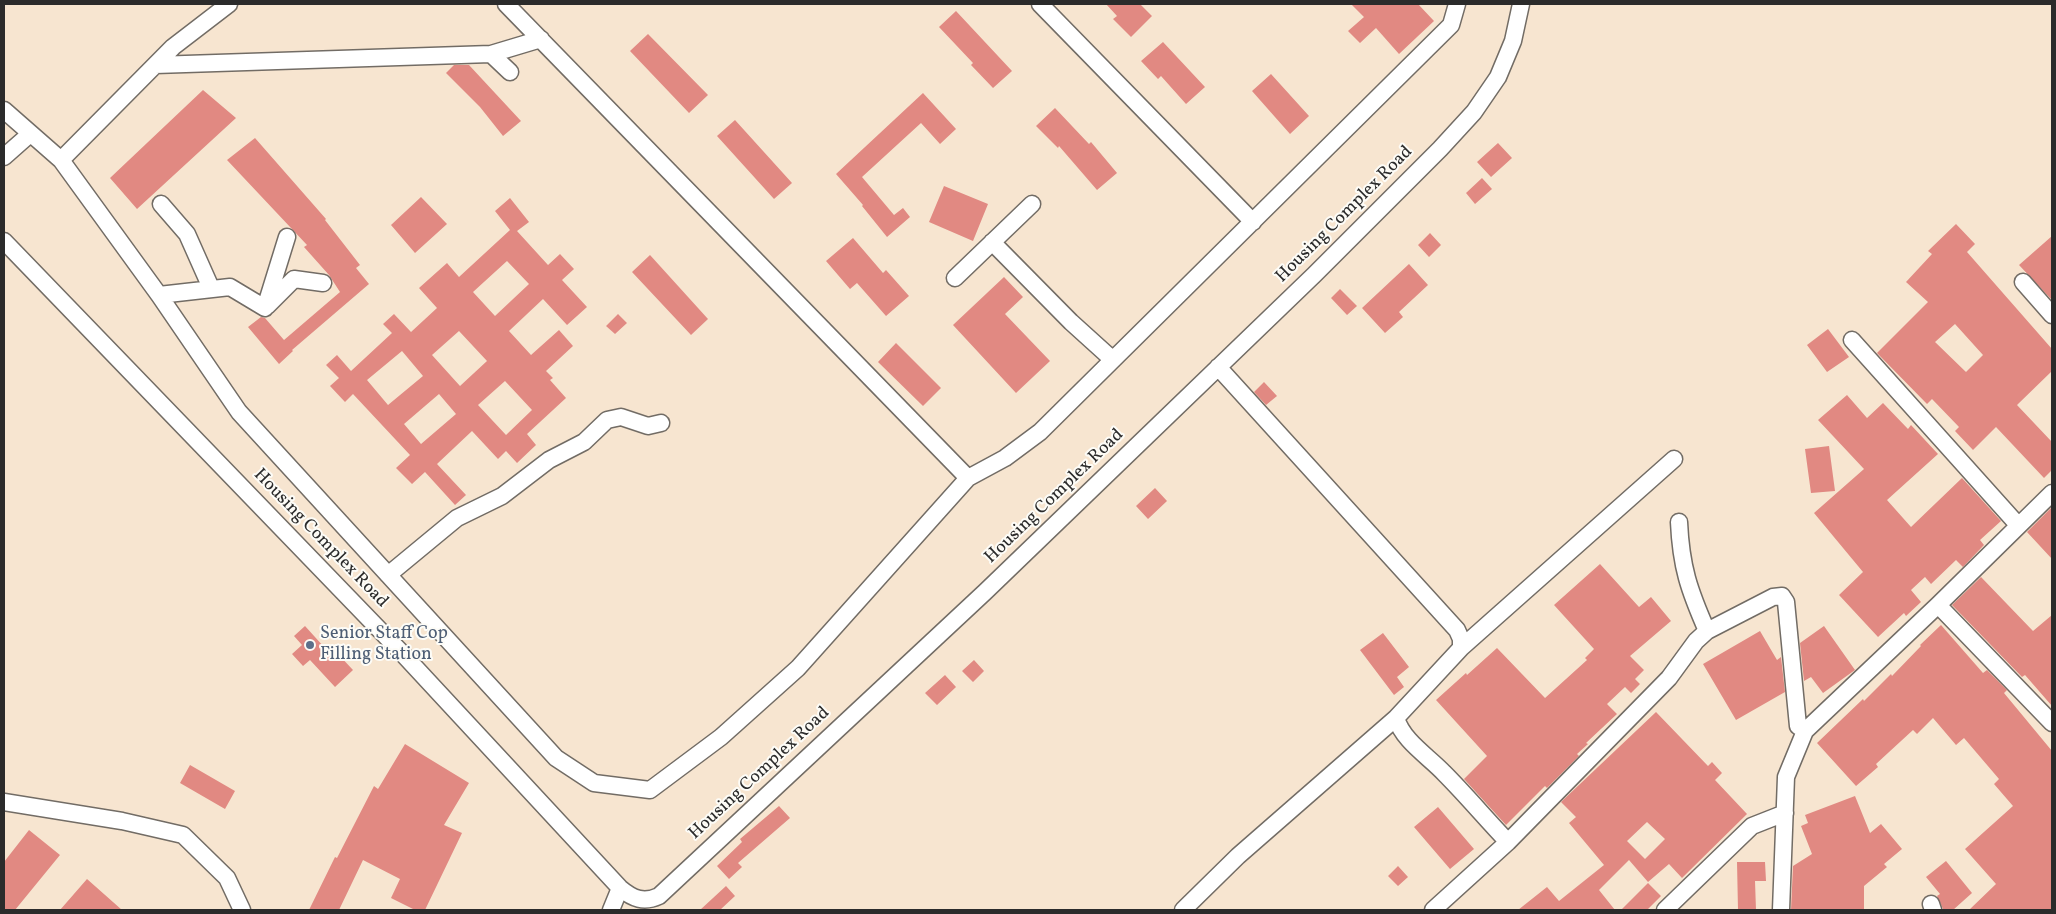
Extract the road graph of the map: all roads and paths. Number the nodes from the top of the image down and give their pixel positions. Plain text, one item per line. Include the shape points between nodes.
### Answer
1 (229, 4) edge
2 (506, 4) edge
3 (1040, 4) edge
4 (1457, 4) edge
5 (1521, 4) edge
6 (541, 39) junction
7 (491, 54) junction
8 (155, 65) junction
9 (510, 72) dead end
10 (4, 110) edge
11 (30, 134) junction
12 (4, 157) edge
13 (61, 160) junction
14 (160, 204) dead end
15 (1032, 204) dead end
16 (1253, 222) junction
17 (287, 237) dead end
18 (4, 242) edge
19 (992, 242) junction
20 (955, 278) dead end
21 (2023, 282) dead end
22 (323, 283) dead end
23 (211, 288) junction
24 (159, 294) junction
25 (265, 308) junction
26 (2052, 314) edge
27 (1852, 340) dead end
28 (1113, 360) junction
29 (1218, 367) junction
30 (661, 424) dead end
31 (1674, 459) dead end
32 (968, 478) junction
33 (2052, 493) edge
34 (1679, 522) dead end
35 (2018, 525) junction
36 (388, 575) junction
37 (1938, 605) junction
38 (1707, 631) junction
39 (1461, 648) junction
40 (1396, 718) junction
41 (2051, 718) edge
42 (1805, 731) junction
43 (4, 802) edge
44 (1785, 813) junction
45 (1508, 842) junction
46 (620, 888) junction
47 (647, 905) edge
48 (1443, 907) edge
49 (242, 910) edge
50 (611, 910) edge
51 (1183, 910) edge
52 (1665, 910) edge
53 (1781, 910) edge

1 - 8 street via 172,47
2 - 6 street
3 - 16 street
4 - 16 street via 1451,26
5 - 29 street, Housing Complex Road via 1513,40 1502,68 1474,112
6 - 7 street
6 - 32 street
7 - 8 street
7 - 9 street
8 - 13 street
10 - 11 street
11 - 12 street
11 - 13 street
13 - 24 street
14 - 23 street via 186,234
15 - 19 street
16 - 28 street
17 - 25 street
18 - 46 street, Housing Complex Road via 401,652
19 - 20 street
19 - 28 street
21 - 26 street
22 - 25 street via 294,279
23 - 24 street
23 - 25 street via 230,287
24 - 36 street via 239,412
27 - 35 street
28 - 32 street via 1040,432 1005,458
29 - 39 street via 1457,630
29 - 47 street, Housing Complex Road via 985,592
30 - 36 street via 648,426 621,417 606,420 584,442 549,460 502,496 458,518
31 - 39 street
32 - 36 street via 798,668 721,737 650,790 594,783 556,758
33 - 35 street
34 - 38 street via 1681,557
35 - 37 street
37 - 41 street
37 - 42 street
38 - 42 street via 1773,597 1782,596 1786,602 1798,726
38 - 45 street via 1669,678
39 - 40 street
40 - 45 street via 1405,736
40 - 51 street via 1238,856
42 - 44 street via 1786,777
43 - 49 street via 122,821 183,835 227,878
44 - 52 street via 1752,826
44 - 53 street
45 - 48 street
46 - 47 street, Housing Complex Road
46 - 50 street

